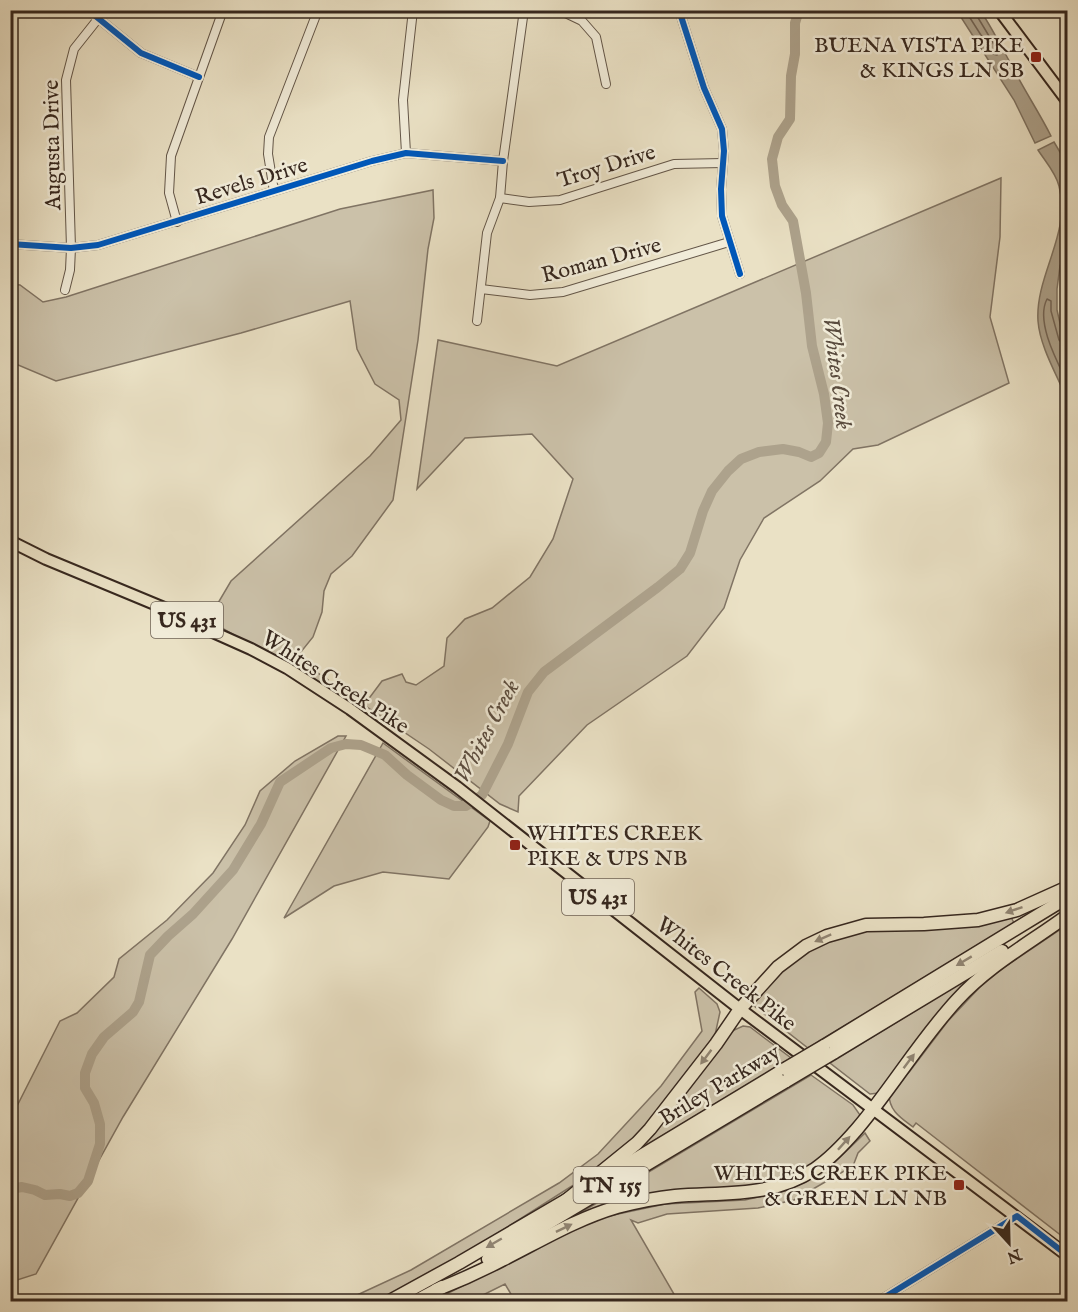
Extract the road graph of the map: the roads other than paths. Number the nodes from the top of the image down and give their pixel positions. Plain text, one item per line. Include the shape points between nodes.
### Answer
1 (88, 10) edge
2 (105, 10) edge
3 (223, 10) edge
4 (318, 10) edge
5 (413, 10) edge
6 (524, 10) edge
7 (559, 10) edge
8 (679, 10) edge
9 (999, 10) edge
10 (98, 19) junction
11 (199, 77) junction
12 (606, 84) dead end
13 (1068, 102) edge
14 (406, 153) junction
15 (503, 161) junction
16 (723, 163) junction
17 (274, 191) junction
18 (500, 198) junction
19 (177, 222) junction
20 (729, 242) junction
21 (10, 244) edge
22 (71, 248) junction
23 (740, 274) dead end
24 (481, 289) junction
25 (65, 290) dead end
26 (477, 321) dead end
27 (10, 541) edge
28 (1068, 886) edge
29 (1068, 897) edge
30 (1068, 913) edge
31 (740, 1009) junction
32 (829, 1049) junction
33 (785, 1075) junction
34 (874, 1109) junction
35 (563, 1203) junction
36 (1017, 1216) junction
37 (1068, 1256) edge
38 (436, 1290) junction
39 (388, 1302) edge
40 (414, 1302) edge
41 (877, 1302) edge

1 - 10 street
2 - 10 street, Augusta Drive
3 - 11 street
4 - 17 street via 269,137
5 - 14 street via 403,100
6 - 15 street
7 - 12 street via 582,21 596,37
8 - 16 street via 722,129
9 - 13 main road
10 - 11 street via 141,53
10 - 22 street, Augusta Drive via 74,49 66,80
11 - 19 street via 176,138 169,170 169,193
14 - 15 street, Revels Drive
14 - 17 street, Revels Drive
15 - 18 street
16 - 18 street, Troy Drive via 674,164 560,200 529,202
16 - 20 street via 721,205
17 - 19 street, Revels Drive
18 - 24 street via 487,233
19 - 22 street, Revels Drive via 98,245
20 - 23 street
20 - 24 street, Roman Drive via 563,292 530,295
21 - 22 street, Revels Drive
22 - 25 street, Augusta Drive
24 - 26 street
27 - 31 main road, Whites Creek Pike / US 431 via 169,610 287,668 457,787
28 -> 31 highway via 1017,910 978,920 866,926 827,936 778,967
29 -> 32 highway, Briley Parkway / TN 155
30 - 32 highway, Briley Parkway / TN 155
34 -> 30 highway via 972,984
31 - 34 main road, Whites Creek Pike / US 431
31 -> 35 highway via 650,1130
32 - 33 highway, Briley Parkway / TN 155, bridge
33 - 35 highway, Briley Parkway / TN 155
33 - 38 highway, Briley Parkway / TN 155
34 - 36 main road, Whites Creek Pike / US 431
38 -> 34 highway via 567,1226 616,1207 673,1196 750,1193 785,1185 829,1158
35 -> 39 highway, Briley Parkway / TN 155
36 - 37 main road, Whites Creek Pike / US 431
36 - 41 street
38 - 40 highway, Briley Parkway / TN 155

